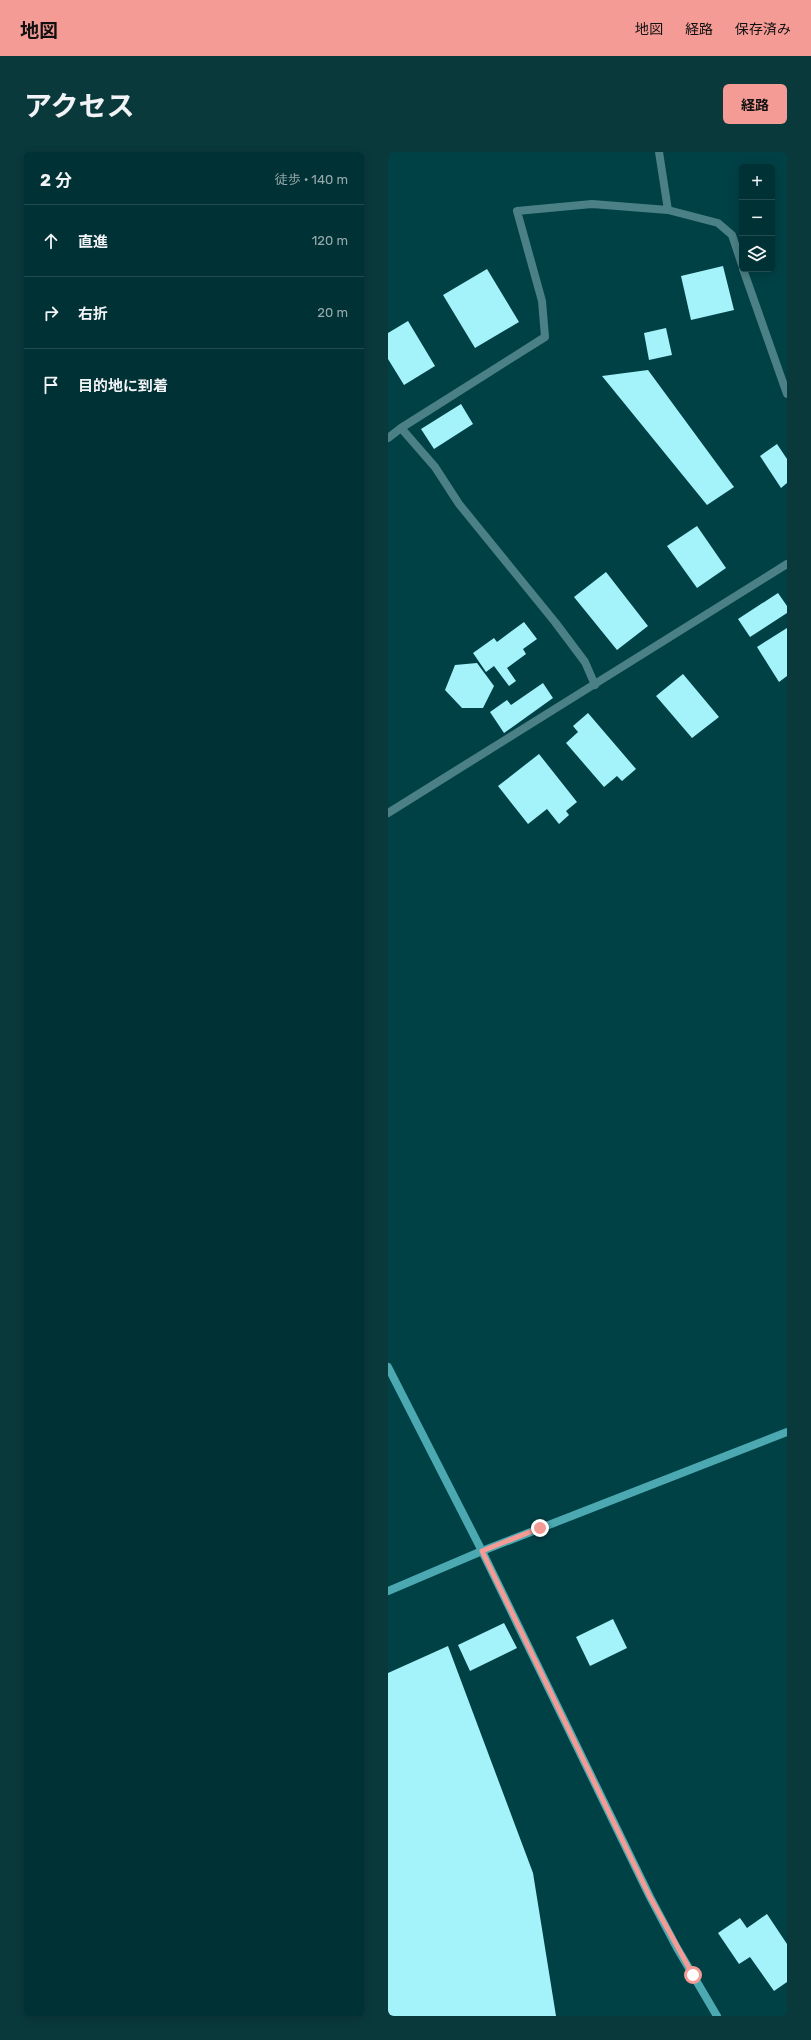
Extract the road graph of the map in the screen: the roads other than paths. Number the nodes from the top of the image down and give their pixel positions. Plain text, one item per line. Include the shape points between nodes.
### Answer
1 (659, 152) edge
2 (668, 210) junction
3 (739, 256) edge
4 (745, 272) edge
5 (787, 394) edge
6 (401, 428) junction
7 (388, 438) edge
8 (787, 564) edge
9 (594, 685) junction
10 (388, 813) edge
11 (388, 1367) edge
12 (787, 1432) edge
13 (482, 1551) junction
14 (388, 1591) edge
15 (717, 2016) edge

1 - 2 street
2 - 3 street via 718,223 732,235
2 - 6 street via 592,204 517,211 542,301 545,337
4 - 5 street
6 - 7 street
6 - 9 street via 435,467 459,504 556,622 585,662
8 - 9 street
9 - 10 street
11 - 13 street
12 - 13 street
13 - 14 street
13 - 15 street via 650,1897

